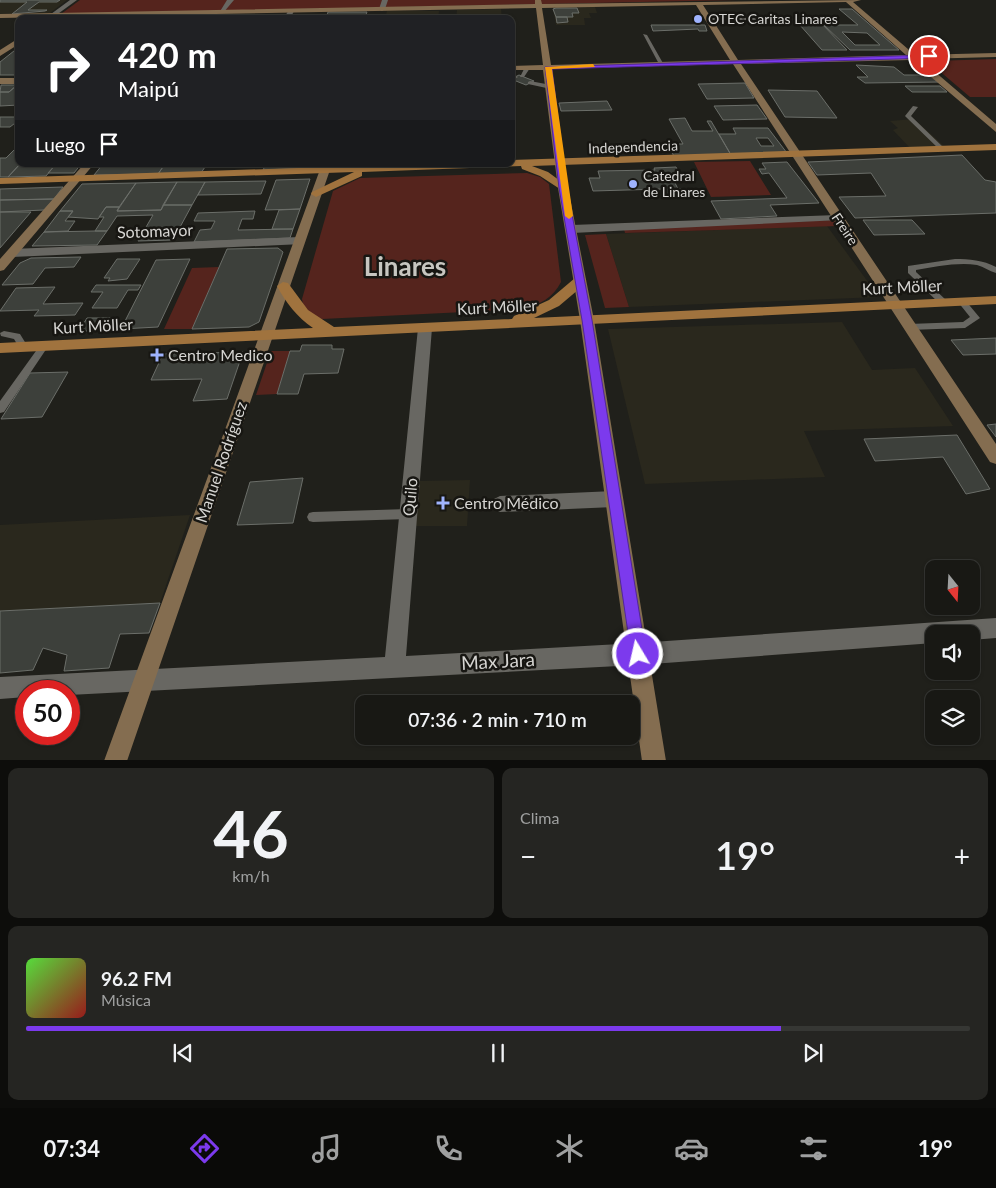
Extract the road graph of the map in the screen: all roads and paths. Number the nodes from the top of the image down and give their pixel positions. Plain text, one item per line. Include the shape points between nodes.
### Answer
1 (74, 0) edge
2 (231, 0) edge
3 (385, 0) edge
4 (847, 0) edge
5 (858, 0) edge
6 (697, 1) edge
7 (538, 3) edge
8 (382, 9) junction
9 (291, 11) junction
10 (221, 12) junction
11 (54, 15) edge
12 (119, 15) edge
13 (218, 15) edge
14 (288, 15) edge
15 (380, 15) edge
16 (0, 16) edge
17 (15, 16) edge
18 (708, 18) junction
19 (758, 19) dead end
20 (645, 35) dead end
21 (15, 43) edge
22 (0, 54) edge
23 (996, 55) edge
24 (912, 57) junction
25 (737, 62) junction
26 (662, 64) junction
27 (548, 67) junction
28 (515, 68) edge
29 (527, 68) junction
30 (522, 76) dead end
31 (0, 81) edge
32 (15, 81) edge
33 (531, 81) dead end
34 (550, 83) junction
35 (915, 106) dead end
36 (996, 129) edge
37 (996, 148) edge
38 (943, 150) junction
39 (796, 156) junction
40 (560, 163) junction
41 (515, 165) edge
42 (519, 165) junction
43 (85, 167) edge
44 (424, 167) edge
45 (326, 168) edge
46 (374, 170) junction
47 (75, 179) junction
48 (0, 181) edge
49 (563, 188) junction
50 (316, 194) junction
51 (837, 218) junction
52 (572, 229) junction
53 (300, 241) junction
54 (12, 253) junction
55 (0, 266) edge
56 (996, 270) edge
57 (580, 281) junction
58 (283, 286) junction
59 (996, 300) edge
60 (943, 302) junction
61 (962, 302) junction
62 (895, 305) junction
63 (587, 320) junction
64 (508, 324) junction
65 (909, 327) junction
66 (425, 328) junction
67 (333, 332) junction
68 (4, 334) dead end
69 (265, 335) junction
70 (44, 346) junction
71 (23, 347) junction
72 (0, 348) edge
73 (0, 410) edge
74 (996, 457) edge
75 (614, 499) junction
76 (500, 504) dead end
77 (408, 514) junction
78 (313, 517) dead end
79 (996, 628) edge
80 (638, 654) junction
81 (395, 666) junction
82 (144, 679) junction
83 (0, 688) edge
84 (115, 760) edge
85 (654, 760) edge

1 - 11 street
2 - 10 street
3 - 8 street
4 - 5 main road
4 - 6 main road
4 - 24 main road
6 - 7 main road
6 - 18 main road, Freire
7 - 8 main road
7 - 27 main road
8 - 9 main road
8 - 15 main road
9 - 10 main road
9 - 14 street
10 - 12 main road
10 - 13 main road
16 - 17 main road
18 - 19 lane
18 - 25 main road, Freire
20 - 26 lane
21 - 22 main road
23 - 24 main road
24 - 25 main road
24 - 36 main road
25 - 26 main road
25 - 39 main road, Freire
26 - 27 main road
27 - 29 main road
27 - 34 main road
28 - 29 main road
29 - 30 lane
31 - 32 main road
33 - 34 lane
34 - 40 main road
35 - 38 lane via 908,116
37 - 38 main road, Independencia
38 - 39 main road, Independencia
39 - 40 main road, Independencia
39 - 51 main road, Freire
40 - 42 main road, Independencia
40 - 49 main road
41 - 42 main road, Independencia
42 - 49 main road via 544,174
43 - 47 main road
44 - 46 main road, Independencia
45 - 46 main road, Independencia
45 - 47 main road, Independencia
45 - 50 main road, Manuel Rodríguez
46 - 50 main road via 340,181
47 - 48 main road, Independencia
47 - 54 main road
49 - 52 main road
50 - 53 main road, Manuel Rodríguez
51 - 52 street
51 - 62 main road, Freire
52 - 57 main road
53 - 54 street, Sotomayor
53 - 58 main road, Manuel Rodríguez
54 - 55 main road
56 - 60 lane via 986,264 952,262 912,268 912,272
57 - 63 main road
57 - 64 main road via 554,303
58 - 67 main road via 303,314
58 - 69 main road, Manuel Rodríguez
59 - 61 main road, Kurt Möller
60 - 61 main road, Kurt Möller
60 - 62 main road, Kurt Möller
61 - 65 lane via 975,318 965,325
62 - 63 main road, Kurt Möller
62 - 65 main road, Freire
63 - 64 main road, Kurt Möller
63 - 75 main road
64 - 66 main road, Kurt Möller
65 - 74 main road, Freire
66 - 67 main road, Kurt Möller
66 - 77 street, Quilo
67 - 69 main road, Kurt Möller
68 - 71 lane via 18,336
69 - 70 main road, Kurt Möller
69 - 82 main road, Manuel Rodríguez
70 - 71 main road, Kurt Möller
70 - 73 lane
71 - 72 main road, Kurt Möller
75 - 76 street
75 - 80 main road
77 - 78 lane
77 - 81 street, Quilo
79 - 80 street, Max Jara
80 - 81 street, Max Jara
80 - 85 main road
81 - 82 street, Max Jara
82 - 83 street, Max Jara
82 - 84 main road, Manuel Rodríguez

